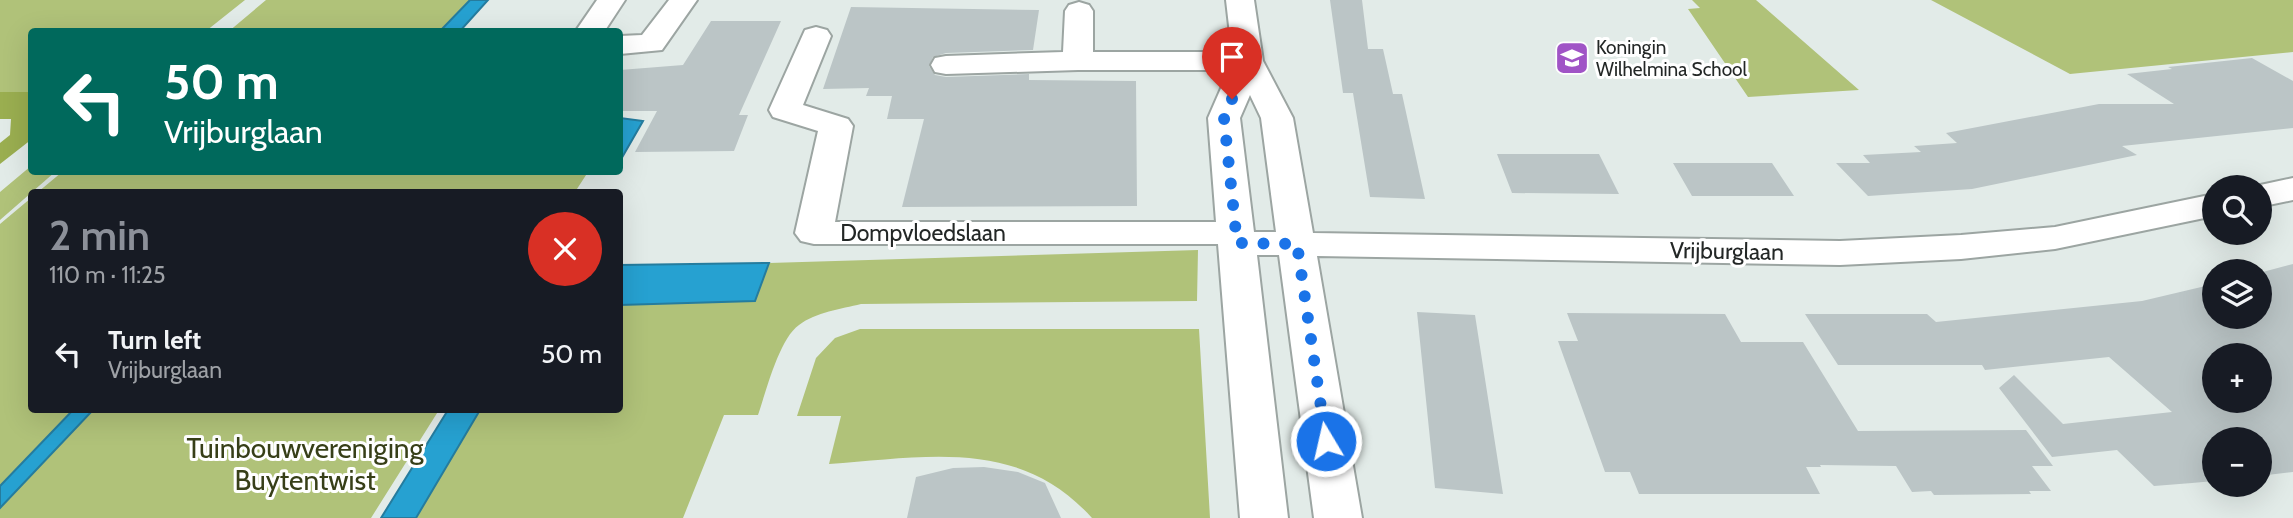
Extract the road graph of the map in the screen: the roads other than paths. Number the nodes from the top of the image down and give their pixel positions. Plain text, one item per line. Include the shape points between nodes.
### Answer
1 (611, 0) edge
2 (683, 0) edge
3 (1240, 0) edge
4 (1079, 11) dead end
5 (592, 28) edge
6 (816, 36) dead end
7 (623, 45) edge
8 (1078, 61) junction
9 (1248, 61) junction
10 (946, 65) dead end
11 (2293, 189) edge
12 (2272, 193) edge
13 (2202, 207) edge
14 (1236, 238) junction
15 (1297, 244) junction
16 (1265, 518) edge
17 (1338, 518) edge

1 - 5 street
2 - 7 street via 651,44
3 - 9 street
4 - 8 street
6 - 14 street, Dompvloedslaan via 785,110 836,126 814,233
8 - 9 street
8 - 10 street
9 - 14 street via 1224,118
9 - 15 street via 1277,118
11 - 12 street
13 - 15 street, Vrijburglaan via 2055,238 1840,253
14 - 15 street, Vrijburglaan
14 - 16 street
15 - 17 street

